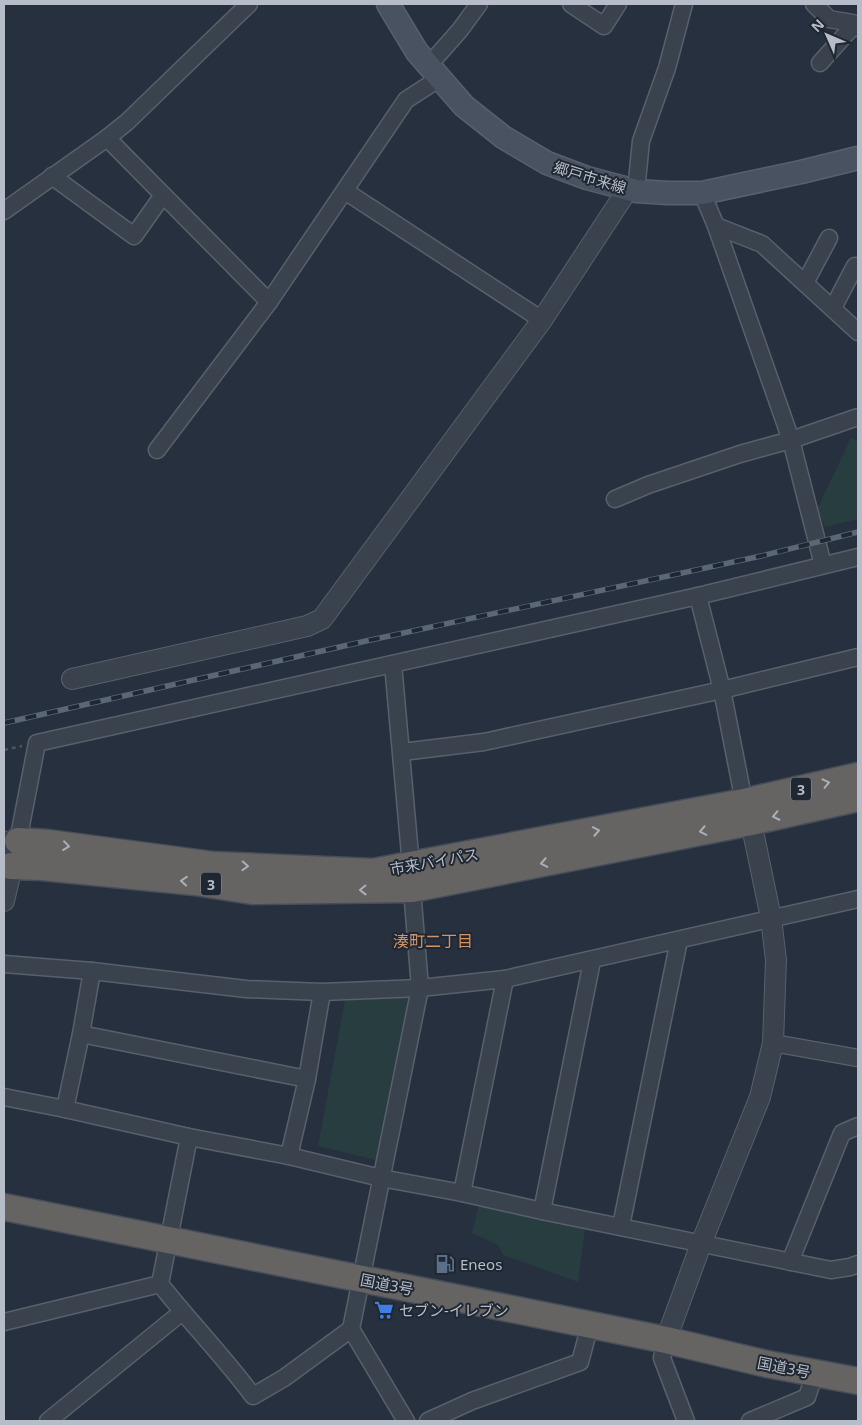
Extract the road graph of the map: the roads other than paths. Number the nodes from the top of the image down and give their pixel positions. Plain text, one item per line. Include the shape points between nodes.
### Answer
1 (249, 4) edge
2 (388, 4) edge
3 (479, 4) edge
4 (572, 4) edge
5 (618, 4) edge
6 (684, 4) edge
7 (814, 4) edge
8 (856, 24) edge
9 (820, 64) dead end
10 (435, 72) junction
11 (107, 138) junction
12 (858, 158) edge
13 (52, 176) junction
14 (632, 190) junction
15 (345, 191) junction
16 (702, 193) junction
17 (163, 195) junction
18 (4, 211) edge
19 (716, 226) junction
20 (829, 238) dead end
21 (855, 266) dead end
22 (805, 283) junction
23 (270, 302) junction
24 (833, 308) junction
25 (542, 320) junction
26 (858, 332) edge
27 (858, 417) edge
28 (791, 440) junction
29 (157, 450) dead end
30 (615, 499) dead end
31 (858, 557) edge
32 (823, 565) junction
33 (698, 596) junction
34 (858, 657) edge
35 (393, 664) junction
36 (72, 679) dead end
37 (722, 690) junction
38 (402, 752) junction
39 (858, 776) edge
40 (858, 798) edge
41 (747, 812) junction
42 (9, 854) edge
43 (411, 878) junction
44 (4, 901) edge
45 (858, 901) edge
46 (771, 918) junction
47 (679, 940) junction
48 (592, 961) junction
49 (4, 964) edge
50 (92, 971) junction
51 (505, 979) junction
52 (420, 988) junction
53 (322, 992) junction
54 (82, 1034) junction
55 (773, 1043) junction
56 (858, 1058) edge
57 (307, 1079) junction
58 (4, 1098) edge
59 (65, 1109) junction
60 (858, 1126) edge
61 (189, 1137) junction
62 (290, 1156) junction
63 (381, 1178) junction
64 (462, 1193) junction
65 (4, 1207) edge
66 (542, 1211) junction
67 (621, 1226) junction
68 (169, 1241) junction
69 (702, 1244) junction
70 (790, 1262) junction
71 (858, 1264) edge
72 (360, 1279) junction
73 (160, 1284) junction
74 (182, 1312) junction
75 (4, 1322) edge
76 (590, 1326) junction
77 (351, 1329) junction
78 (666, 1340) junction
79 (816, 1373) junction
80 (858, 1382) edge
81 (48, 1421) edge
82 (406, 1421) edge
83 (428, 1421) edge
84 (686, 1421) edge
85 (750, 1421) edge

1 - 11 street
2 - 10 main road, 郷戸市来線 via 418,52
3 - 10 street
4 - 5 street via 604,26
6 - 14 street via 641,141
7 - 8 street via 829,19
8 - 9 street
10 - 14 main road, 郷戸市来線 via 464,106 503,137 547,163
10 - 15 street via 406,100
11 - 13 street
11 - 17 street
12 - 16 main road, 郷戸市来線
13 - 17 street via 134,236
13 - 18 street
14 - 16 main road, 郷戸市来線
14 - 25 street
15 - 23 street
15 - 25 street
16 - 19 street
17 - 23 street
19 - 22 street via 762,244
19 - 28 street
20 - 22 street
21 - 24 street
22 - 24 street
23 - 29 street
24 - 26 street
25 - 36 street via 322,619 307,626
27 - 28 street
28 - 30 street via 740,454
28 - 32 street
31 - 32 street
32 - 33 street
33 - 35 street
33 - 37 street
34 - 37 street
35 - 38 street
35 - 42 street via 37,743
37 - 38 street via 484,742
37 - 41 street
38 - 43 street
41 -> 39 highway, 市来バイパス / 3
40 -> 41 highway, 市来バイパス / 3
41 - 43 highway, 市来バイパス / 3
41 - 46 street
42 - 43 highway, 市来バイパス / 3 via 48,843 212,865 373,872
42 - 44 street
43 - 52 street
45 - 46 street
46 - 47 street
46 - 55 street via 776,960
47 - 48 street
47 - 67 street
48 - 51 street
48 - 66 street
49 - 50 street
50 - 53 street via 246,989
50 - 54 street
51 - 52 street
51 - 64 street
52 - 53 street
52 - 63 street
53 - 57 street
54 - 57 street
54 - 59 street
55 - 56 street
55 - 69 street via 760,1097
57 - 62 street
58 - 59 street
59 - 61 street
60 - 70 street via 842,1133
61 - 62 street
61 - 68 street
62 - 63 street
63 - 64 street
63 - 72 street
64 - 66 street
65 - 68 highway, 国道3号
66 - 67 street
67 - 69 street
68 - 72 highway, 国道3号
68 - 73 street
69 - 70 street
69 - 78 street
70 - 71 street via 831,1270
72 - 76 highway, 国道3号
72 - 77 street
73 - 74 street
73 - 75 street
74 - 77 street via 231,1366 253,1396 284,1378
74 - 81 street
76 - 78 highway, 国道3号
76 - 83 street via 580,1362 472,1401
77 - 82 street
78 - 79 highway, 国道3号
78 - 84 street via 662,1358
79 - 80 highway, 国道3号
79 - 85 street via 807,1397

